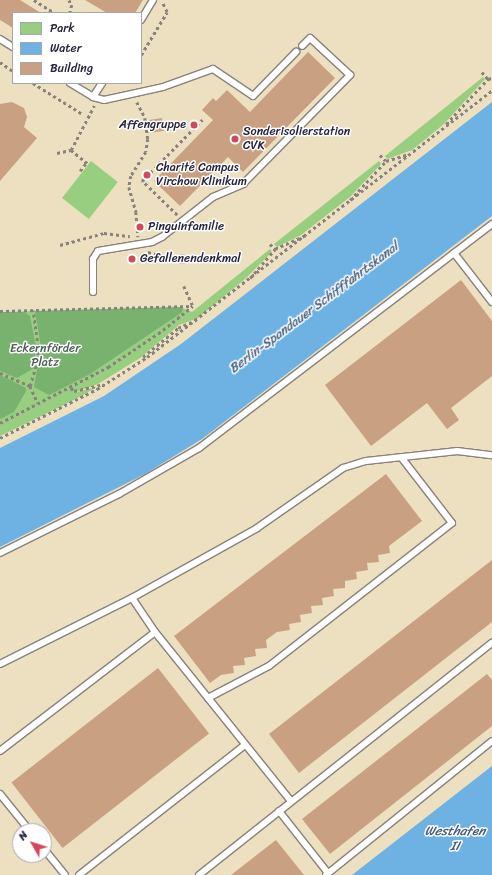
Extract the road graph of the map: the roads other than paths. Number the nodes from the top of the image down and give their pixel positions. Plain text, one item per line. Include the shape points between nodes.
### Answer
1 (153, 0) edge
2 (142, 18) edge
3 (0, 39) edge
4 (12, 46) edge
5 (302, 46) dead end
6 (296, 52) dead end
7 (72, 84) edge
8 (102, 84) edge
9 (96, 98) junction
10 (492, 224) edge
11 (454, 253) junction
12 (93, 292) dead end
13 (492, 302) edge
14 (492, 455) edge
15 (401, 457) junction
16 (0, 553) edge
17 (132, 598) junction
18 (155, 632) junction
19 (492, 643) edge
20 (0, 664) edge
21 (208, 698) junction
22 (492, 741) edge
23 (245, 745) junction
24 (0, 751) edge
25 (0, 794) edge
26 (291, 801) junction
27 (279, 811) junction
28 (24, 823) edge
29 (52, 859) edge
30 (327, 874) edge
31 (65, 875) edge
32 (79, 875) edge
33 (199, 875) edge

1 - 2 lane
3 - 4 lane
5 - 12 lane via 310,38 350,75 243,184 213,197 152,242 98,250 93,259
6 - 9 lane via 252,96 213,68 163,87 132,95
7 - 9 lane
8 - 9 lane
10 - 11 lane
11 - 13 lane
11 - 16 lane via 194,452 119,494
14 - 15 lane via 457,451
15 - 17 lane via 366,461 343,468 257,528
15 - 21 lane via 452,523 269,666
17 - 18 lane
17 - 20 lane
18 - 21 lane
18 - 24 lane
19 - 26 lane
21 - 23 lane
22 - 30 lane
23 - 26 lane
23 - 32 lane
25 - 28 lane
26 - 27 lane
27 - 30 lane
27 - 33 lane
29 - 31 lane

